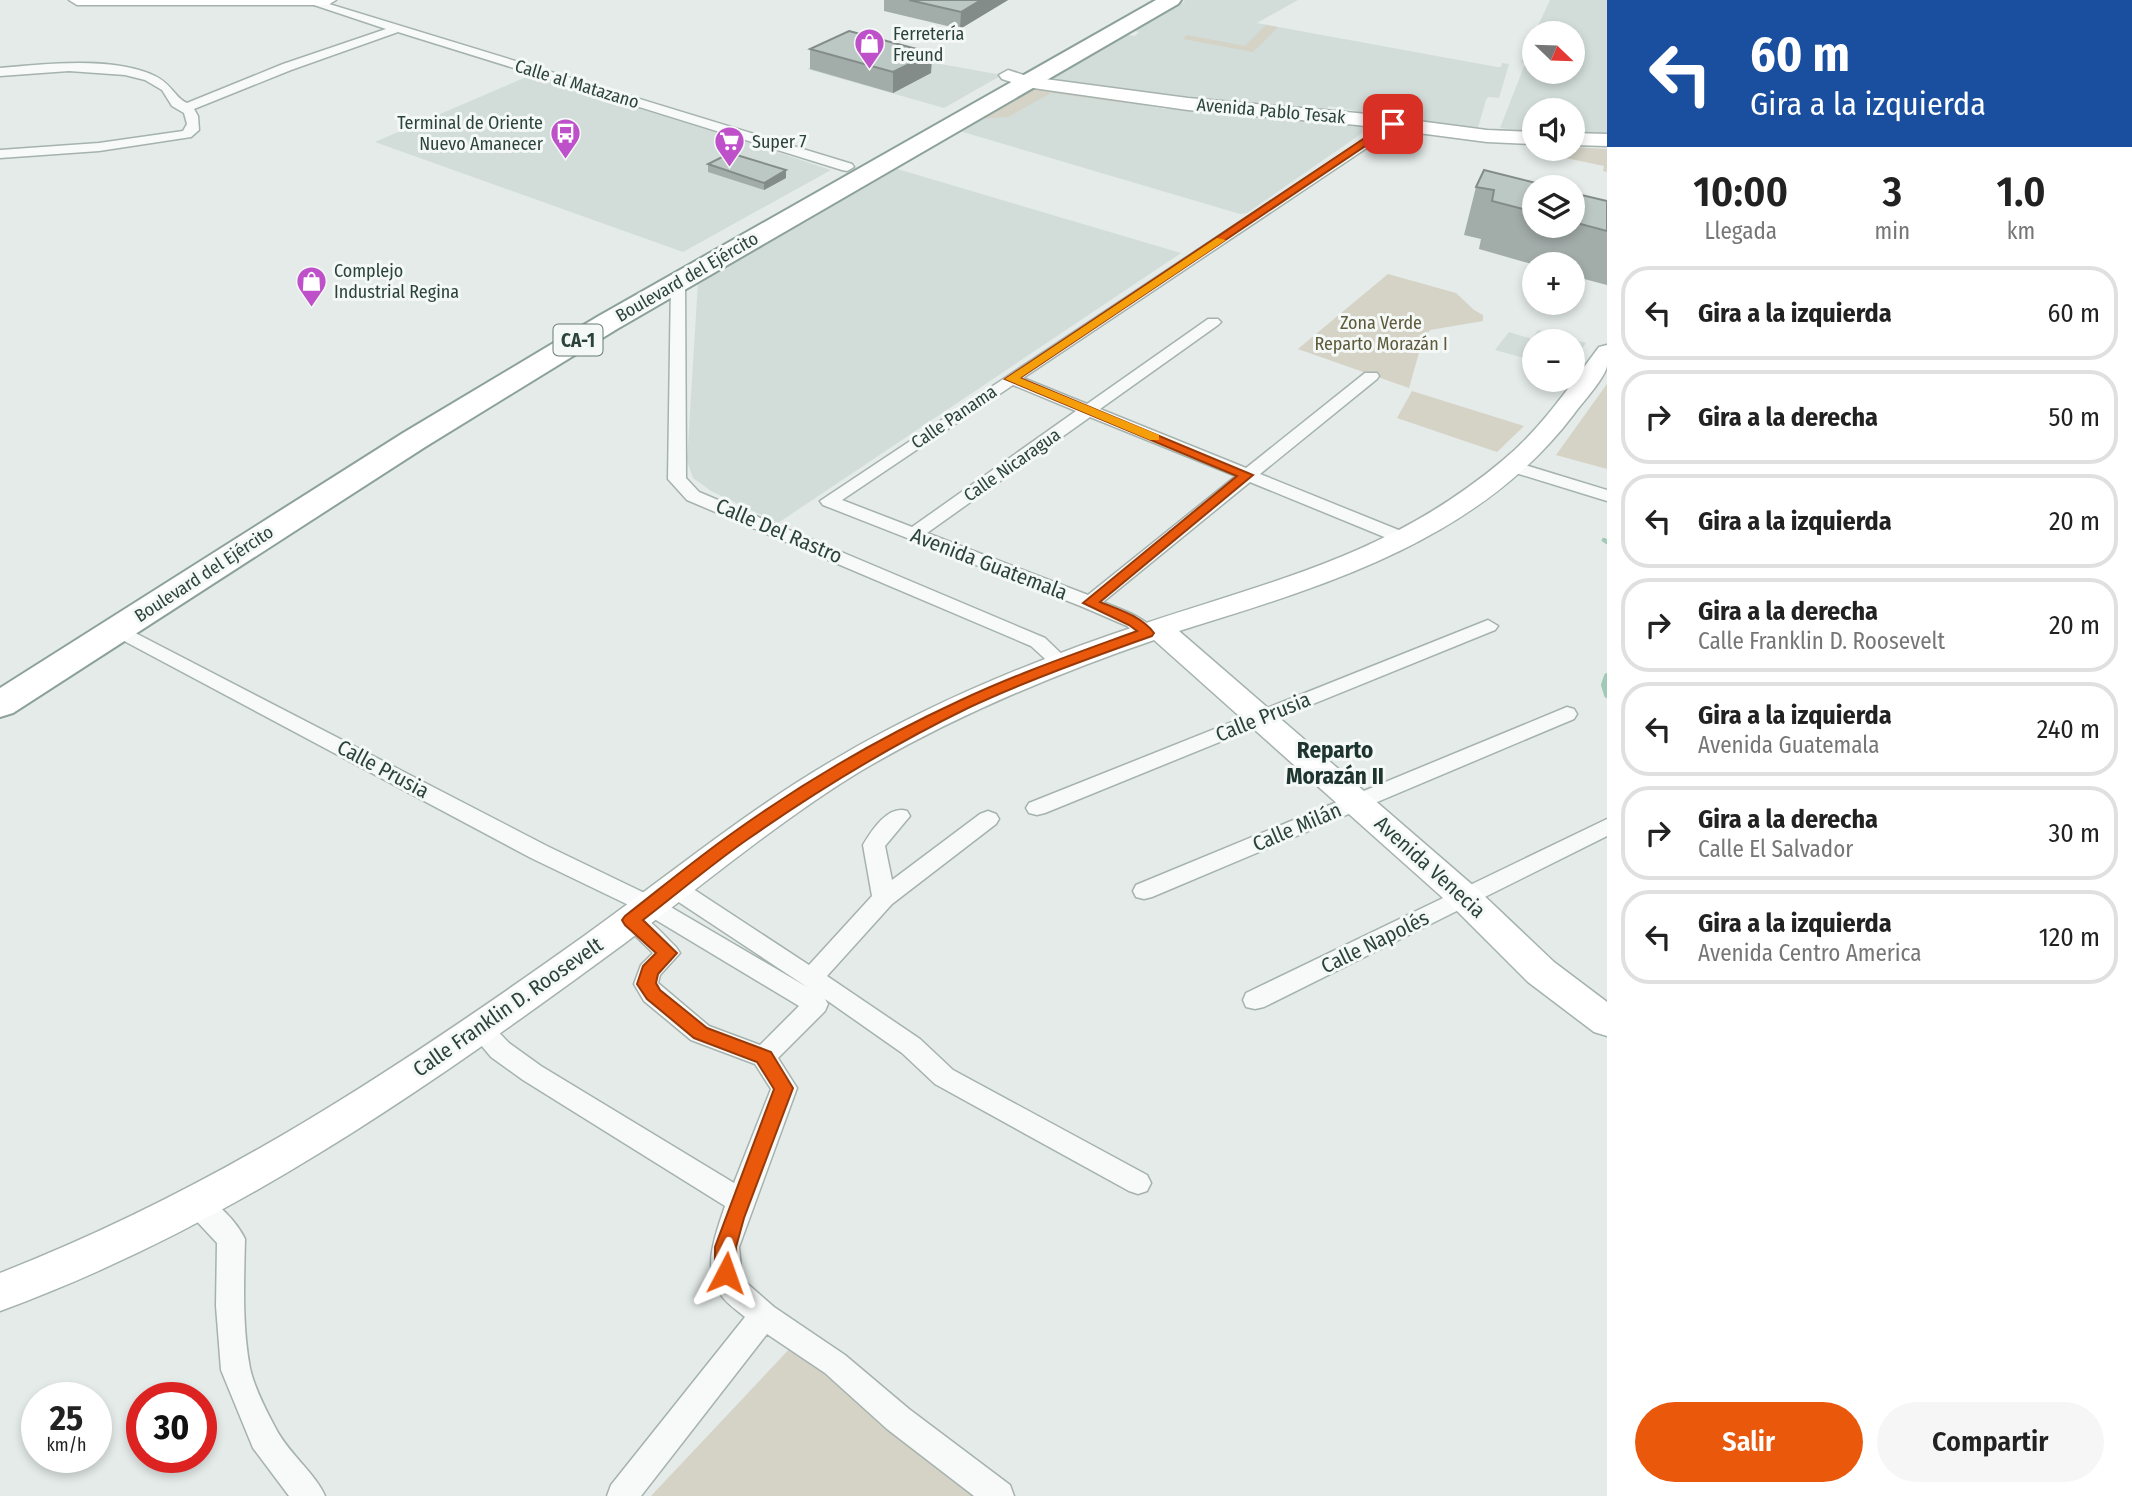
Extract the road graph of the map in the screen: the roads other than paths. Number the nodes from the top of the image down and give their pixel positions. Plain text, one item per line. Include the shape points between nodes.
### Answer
1 (77, 0) edge
2 (328, 0) edge
3 (1171, 0) edge
4 (308, 1) edge
5 (1121, 19) edge
6 (397, 29) junction
7 (0, 72) edge
8 (1017, 79) junction
9 (188, 107) junction
10 (1393, 124) junction
11 (1522, 137) edge
12 (1585, 139) edge
13 (1607, 140) edge
14 (0, 154) edge
15 (847, 167) junction
16 (710, 263) junction
17 (678, 281) junction
18 (1213, 322) dead end
19 (582, 327) junction
20 (1607, 352) edge
21 (1371, 376) dead end
22 (1011, 379) junction
23 (1089, 411) junction
24 (1512, 466) junction
25 (1247, 475) junction
26 (1607, 496) edge
27 (828, 501) joint
28 (914, 534) junction
29 (1405, 539) junction
30 (1090, 603) junction
31 (1488, 626) dead end
32 (118, 630) junction
33 (1153, 631) junction
34 (1062, 663) junction
35 (0, 675) edge
36 (0, 705) edge
37 (1567, 714) dead end
38 (1264, 716) junction
39 (1358, 802) junction
40 (1037, 808) dead end
41 (899, 816) dead end
42 (988, 819) dead end
43 (1607, 827) edge
44 (1144, 891) dead end
45 (1464, 897) junction
46 (884, 898) junction
47 (651, 904) junction
48 (692, 931) junction
49 (668, 953) junction
50 (812, 977) junction
51 (1255, 1000) dead end
52 (1607, 1022) edge
53 (478, 1027) junction
54 (764, 1057) junction
55 (1138, 1183) dead end
56 (740, 1201) junction
57 (199, 1205) junction
58 (0, 1292) edge
59 (764, 1316) junction
60 (310, 1496) edge
61 (622, 1496) edge
62 (999, 1496) edge

1 - 4 main road, Calle al Matazano
2 - 4 main road, Calle al Matazano
3 - 5 highway, Boulevard del Ejército / CA-1
4 - 6 street, Calle al Matazano
5 - 8 highway, Boulevard del Ejército / CA-1
6 - 9 street
6 - 15 street, Calle al Matazano
7 - 9 street via 80,67 127,71 167,85 176,103
8 - 10 main road, Avenida Pablo Tesak via 1188,104
8 - 15 highway, Boulevard del Ejército / CA-1
8 - 16 highway, Boulevard del Ejército / CA-1
9 - 14 street via 194,116 192,130 186,134 99,147
10 - 11 main road, Avenida Pablo Tesak
10 - 22 street, Calle Panama
12 - 13 main road
15 - 16 highway via 853,172 848,177 722,248
15 - 19 highway, Boulevard del Ejército / CA-1
16 - 17 highway, Boulevard del Ejército / CA-1
17 - 19 highway, Boulevard del Ejército / CA-1
17 - 34 street, Calle Del Rastro via 677,479 693,496 1038,642
18 - 23 street, Calle Nicaragua
19 - 32 highway, Boulevard del Ejército / CA-1
19 - 35 highway, Boulevard del Ejército / CA-1 via 346,459
20 - 24 main road, Calle Franklin D. Roosevelt via 1557,419
21 - 25 street
22 - 23 street
22 - 27 street, Calle Panama
23 - 25 street
23 - 28 street, Calle Nicaragua
24 - 26 street
24 - 29 main road, Calle Franklin D. Roosevelt
25 - 29 street
25 - 30 street
27 - 28 street, Avenida Guatemala
28 - 30 street, Avenida Guatemala
29 - 33 main road, Calle Franklin D. Roosevelt via 1331,573
30 - 33 street, Avenida Guatemala
31 - 38 street, Calle Prusia
32 - 36 highway, Boulevard del Ejército / CA-1
32 - 47 street, Calle Prusia via 539,852
33 - 34 main road, Calle Franklin D. Roosevelt
33 - 38 main road, Avenida Venecia
34 - 47 main road, Calle Franklin D. Roosevelt via 964,704 832,776 741,835
37 - 39 street, Calle Milán
38 - 39 main road, Avenida Venecia
38 - 40 street, Calle Prusia
39 - 44 street, Calle Milán
39 - 45 main road, Avenida Venecia
41 - 46 street via 874,845
42 - 46 street
43 - 45 street, Calle Napolés
45 - 51 street, Calle Napolés
45 - 52 main road, Avenida Venecia via 1541,972
46 - 50 street
47 - 48 street
47 - 49 street
47 - 50 street via 718,919
47 - 53 main road, Calle Franklin D. Roosevelt
48 - 49 street
48 - 54 street via 816,1004
49 - 54 street via 649,971 646,984 653,995 700,1033
50 - 55 street via 911,1046 944,1077
53 - 56 street via 532,1073
53 - 57 main road, Calle Franklin D. Roosevelt via 362,1108
54 - 56 street via 784,1088
56 - 59 street via 725,1247 726,1273 731,1287
57 - 58 main road, Calle Franklin D. Roosevelt via 51,1274
57 - 60 street via 231,1238 230,1306 236,1370 264,1438
59 - 61 street
59 - 62 street via 835,1364

